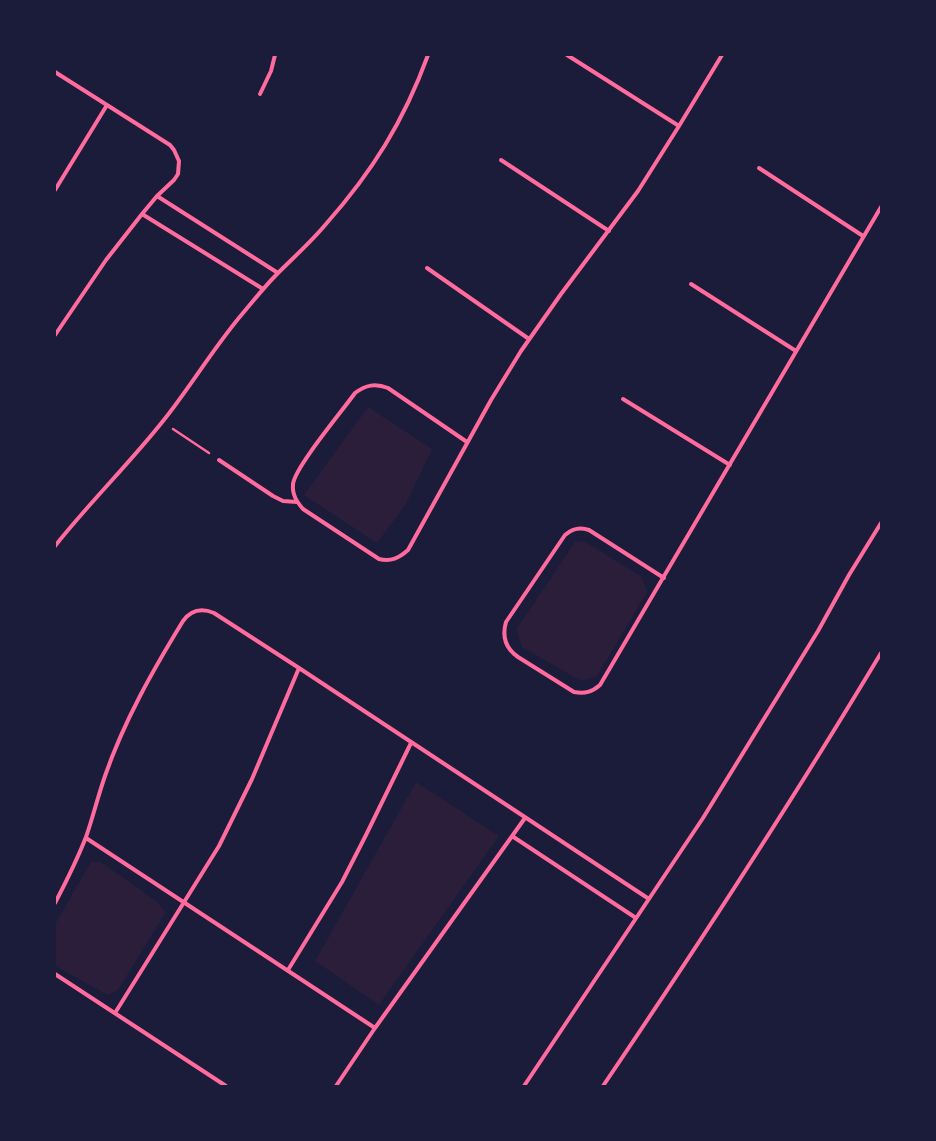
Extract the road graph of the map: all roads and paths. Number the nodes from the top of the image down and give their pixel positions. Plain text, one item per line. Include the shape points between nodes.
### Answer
1 (275, 55) edge
2 (428, 55) edge
3 (567, 55) edge
4 (722, 55) edge
5 (55, 72) edge
6 (260, 94) dead end
7 (107, 105) junction
8 (680, 126) junction
9 (501, 160) dead end
10 (759, 168) dead end
11 (55, 190) edge
12 (157, 196) junction
13 (881, 207) edge
14 (142, 214) junction
15 (609, 231) junction
16 (863, 236) junction
17 (427, 268) dead end
18 (278, 273) junction
19 (691, 284) dead end
20 (263, 289) junction
21 (55, 335) edge
22 (529, 340) junction
23 (796, 351) junction
24 (623, 399) dead end
25 (163, 422) junction
26 (467, 442) junction
27 (219, 460) joint
28 (730, 465) junction
29 (297, 502) junction
30 (881, 523) edge
31 (55, 546) edge
32 (664, 578) junction
33 (881, 653) edge
34 (299, 668) junction
35 (411, 743) junction
36 (525, 818) junction
37 (512, 836) junction
38 (86, 838) junction
39 (649, 899) junction
40 (55, 903) edge
41 (184, 903) junction
42 (636, 918) junction
43 (288, 970) junction
44 (55, 974) edge
45 (115, 1013) junction
46 (375, 1028) junction
47 (226, 1086) edge
48 (336, 1086) edge
49 (524, 1086) edge
50 (603, 1086) edge

1 - 6 street via 271,71
2 - 18 street via 404,113 370,169 325,226
3 - 8 street
4 - 8 street
5 - 7 street
7 - 11 street
7 - 12 street via 174,150 179,161 178,174
8 - 15 street
9 - 15 street
10 - 16 street
12 - 14 street
12 - 18 street
13 - 16 street
14 - 20 street
14 - 21 street via 106,260
15 - 22 street via 560,294
16 - 23 street
17 - 22 street
18 - 20 street
19 - 23 street
20 - 25 street via 222,340
22 - 26 street
23 - 28 street
24 - 28 street
25 - 27 path
25 - 31 street via 78,516
26 - 29 street via 412,543 405,553 394,559 385,561 372,556 303,509
26 - 29 street via 388,388 376,385 362,388 355,393 296,475 293,494
27 - 29 street via 282,501
28 - 32 street
30 - 39 street via 703,818
32 - 32 street via 600,685 590,692 574,692 511,652 504,639 506,622 565,535 575,529 589,530
33 - 50 street via 803,780
34 - 35 street
34 - 38 street via 214,613 200,610 187,615 144,687 124,731 105,776
34 - 41 street via 236,813
35 - 36 street
35 - 43 street via 342,882
36 - 37 street
36 - 39 street
37 - 42 street
37 - 46 street
38 - 40 street
38 - 41 street
39 - 42 street
41 - 43 street
41 - 45 street
42 - 49 street
43 - 46 street
44 - 45 street
45 - 47 street
46 - 48 street

